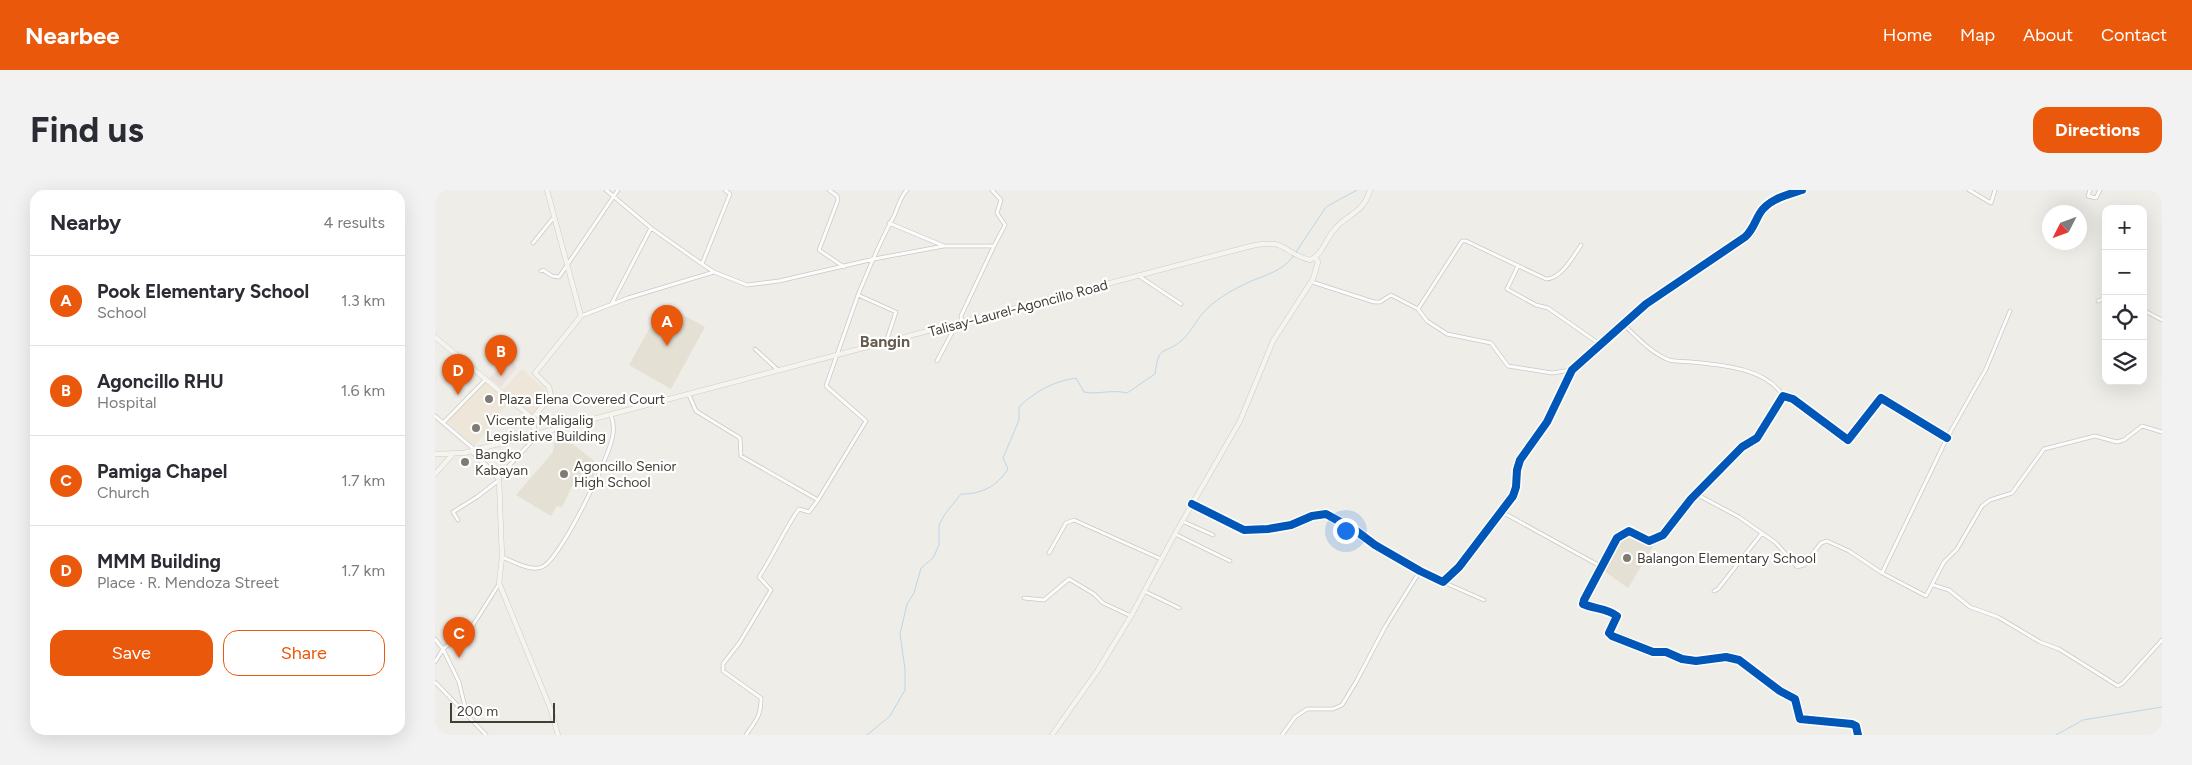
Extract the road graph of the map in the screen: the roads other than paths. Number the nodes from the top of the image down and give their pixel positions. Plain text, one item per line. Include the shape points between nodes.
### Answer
1 (547, 190) edge
2 (606, 190) edge
3 (618, 190) edge
4 (725, 190) edge
5 (829, 190) edge
6 (907, 190) edge
7 (992, 190) edge
8 (1370, 190) edge
9 (1802, 190) edge
10 (1969, 190) edge
11 (1995, 190) edge
12 (2090, 190) edge
13 (2100, 190) edge
14 (613, 196) junction
15 (554, 216) junction
16 (889, 223) junction
17 (651, 228) junction
18 (533, 243) dead end
19 (1581, 245) dead end
20 (944, 246) junction
21 (994, 246) junction
22 (1315, 258) junction
23 (873, 259) junction
24 (567, 264) junction
25 (702, 264) junction
26 (1518, 266) junction
27 (845, 267) junction
28 (541, 271) dead end
29 (715, 272) junction
30 (1139, 276) junction
31 (1311, 281) junction
32 (858, 295) junction
33 (2102, 299) edge
34 (2098, 300) dead end
35 (612, 303) junction
36 (1181, 304) dead end
37 (1418, 309) junction
38 (2010, 311) dead end
39 (2147, 312) edge
40 (581, 316) junction
41 (2162, 320) edge
42 (962, 323) junction
43 (956, 325) junction
44 (1624, 325) junction
45 (435, 337) edge
46 (886, 342) junction
47 (1601, 345) junction
48 (755, 349) dead end
49 (838, 355) junction
50 (937, 362) dead end
51 (1572, 370) junction
52 (779, 371) junction
53 (486, 379) junction
54 (689, 395) junction
55 (1783, 396) junction
56 (611, 415) junction
57 (435, 416) edge
58 (532, 419) junction
59 (444, 422) junction
60 (2162, 432) edge
61 (534, 435) junction
62 (1947, 438) junction
63 (474, 450) junction
64 (435, 454) edge
65 (452, 454) junction
66 (435, 474) edge
67 (499, 478) junction
68 (1696, 494) junction
69 (819, 500) junction
70 (1192, 504) junction
71 (1502, 512) junction
72 (458, 520) dead end
73 (1182, 521) junction
74 (1762, 533) junction
75 (1175, 534) junction
76 (1213, 535) dead end
77 (1049, 553) dead end
78 (502, 557) junction
79 (1161, 559) junction
80 (1230, 561) dead end
81 (1601, 566) junction
82 (1420, 571) junction
83 (1882, 573) junction
84 (1443, 582) junction
85 (499, 583) junction
86 (1933, 585) junction
87 (1143, 591) junction
88 (1713, 591) dead end
89 (1024, 598) dead end
90 (1484, 600) dead end
91 (1179, 608) dead end
92 (1131, 616) junction
93 (435, 639) edge
94 (2162, 640) edge
95 (443, 650) junction
96 (435, 662) edge
97 (435, 682) edge
98 (467, 715) junction
99 (486, 735) edge
100 (558, 735) edge
101 (746, 735) edge
102 (1052, 735) edge
103 (1282, 735) edge
104 (1858, 735) edge

1 - 15 street
2 - 14 street
3 - 14 street
4 - 25 street via 730,194
5 - 27 street via 838,200 819,250
6 - 16 street
7 - 21 street via 1001,200 997,213 1005,225
8 - 22 street via 1363,207 1340,223
9 - 44 street via 1768,204 1760,212 1751,232 1646,304
10 - 11 street via 1991,203
12 - 13 street via 2088,196 2096,198
14 - 17 street
14 - 24 street
15 - 18 street
15 - 24 street
16 - 20 street
16 - 23 street
17 - 25 street
17 - 35 street
19 - 26 street via 1552,279
20 - 21 street
20 - 23 street
21 - 42 street via 961,316
22 - 30 street, Talisay-Laurel-Agoncillo Road via 1310,260 1278,244 1269,243
22 - 31 street via 1317,269
23 - 27 street
23 - 32 street
24 - 28 street via 556,278
24 - 40 street
25 - 29 street
26 - 37 street via 1462,241
26 - 47 street via 1507,289 1548,308
27 - 29 street via 747,285
29 - 35 street
30 - 36 street
30 - 42 street, Talisay-Laurel-Agoncillo Road
31 - 37 street via 1375,302 1391,295
31 - 70 street via 1273,341 1240,422
32 - 46 street via 896,312
32 - 49 street
33 - 34 street
35 - 40 street
37 - 51 street via 1427,321 1447,334 1491,343 1508,366 1552,373
38 - 62 street via 1986,370
39 - 41 street
40 - 58 street via 535,373 549,387 551,396
42 - 43 street, Talisay-Laurel-Agoncillo Road
43 - 46 street, Talisay-Laurel-Agoncillo Road
43 - 50 street
44 - 47 street
44 - 55 street via 1655,354 1676,362 1714,364 1751,372 1777,386
45 - 53 street
46 - 49 street, Talisay-Laurel-Agoncillo Road
47 - 51 street
48 - 52 street
49 - 52 street, Talisay-Laurel-Agoncillo Road
49 - 69 street via 825,386 866,421
51 - 71 street via 1547,422 1520,460 1517,487
52 - 54 street, Talisay-Laurel-Agoncillo Road
53 - 58 street
53 - 59 street
54 - 56 street, Talisay-Laurel-Agoncillo Road
54 - 69 street via 696,411 740,438 741,456
55 - 62 street via 1793,399 1848,440 1881,398
55 - 68 street via 1757,438 1742,447
56 - 61 street, Talisay-Laurel-Agoncillo Road
56 - 78 street via 613,435 607,451 585,504 553,557 545,566 535,569
57 - 59 street
58 - 61 street
59 - 63 street
60 - 86 street via 2142,426 2117,442 2095,436 2044,449 2013,493 1982,506 1957,549 1944,562
61 - 63 street, Talisay-Laurel-Agoncillo Road
61 - 67 street
62 - 83 street
63 - 65 street, Talisay-Laurel-Agoncillo Road
63 - 67 street
64 - 65 street, Talisay-Laurel-Agoncillo Road
65 - 66 street
67 - 72 street via 453,512
67 - 78 street
68 - 74 street
68 - 81 street via 1663,535 1649,541 1633,532 1625,532 1617,538
69 - 101 street via 809,512 799,509 784,530 759,577 771,590 723,664 723,671 761,698 757,722
70 - 73 street
70 - 82 street via 1244,530 1291,525 1326,514
71 - 81 street
71 - 84 street
73 - 75 street
73 - 76 street
74 - 83 street via 1776,543 1797,567 1804,565 1821,543 1827,541
74 - 88 street via 1718,589
75 - 79 street
75 - 80 street
77 - 79 street via 1066,523 1074,520
78 - 85 street
79 - 87 street
81 - 104 street via 1583,604 1617,616 1609,632 1613,636 1653,652 1665,652 1682,659 1726,657 1739,660 1795,699 1799,719 1851,724 1856,726
82 - 84 street
82 - 103 street via 1342,704 1333,708 1307,709 1295,717
83 - 86 street via 1925,597
84 - 90 street
85 - 95 street via 473,625
85 - 100 street via 551,710
86 - 94 street via 1949,590 1970,608 1998,617 2040,642 2059,649 2118,686
87 - 91 street
87 - 92 street
89 - 92 street via 1044,600 1069,579 1103,603
92 - 102 street
93 - 95 street
95 - 96 street
95 - 98 street via 459,682
97 - 98 street
98 - 99 street

